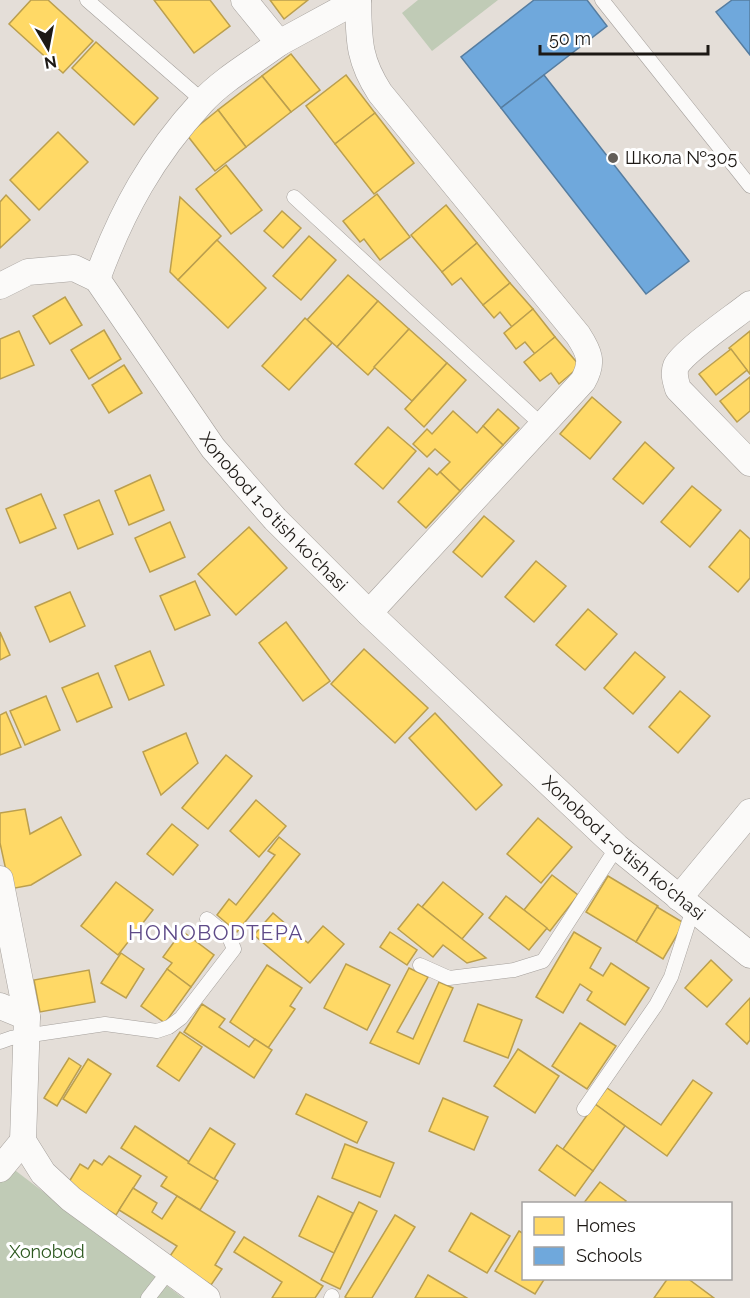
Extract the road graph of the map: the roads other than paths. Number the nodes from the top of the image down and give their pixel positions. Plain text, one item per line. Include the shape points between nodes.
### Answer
1 (87, 0) edge
2 (244, 0) edge
3 (358, 0) edge
4 (602, 0) edge
5 (279, 43) junction
6 (203, 101) junction
7 (750, 186) edge
8 (294, 197) dead end
9 (97, 279) junction
10 (0, 286) edge
11 (750, 304) edge
12 (542, 425) junction
13 (750, 464) edge
14 (369, 612) junction
15 (750, 812) edge
16 (616, 847) junction
17 (0, 879) edge
18 (686, 904) junction
19 (207, 919) dead end
20 (750, 955) edge
21 (420, 965) dead end
22 (0, 1006) edge
23 (28, 1026) junction
24 (0, 1042) edge
25 (584, 1109) dead end
26 (23, 1141) junction
27 (0, 1169) edge
28 (169, 1271) junction
29 (148, 1298) edge
30 (207, 1298) edge

1 - 6 lane
2 - 5 street
3 - 5 street
3 - 12 street via 359,41 365,70 578,334 590,355 590,369 583,381
4 - 7 lane
5 - 6 street
6 - 9 street via 151,166 120,219
8 - 12 lane
9 - 10 street via 74,268 28,272
9 - 14 street, Xonobod 1-o'tish ko'chasi via 213,447 275,519
11 - 13 street via 686,356 676,367 674,378 678,389
12 - 14 street
14 - 16 street, Xonobod 1-o'tish ko'chasi
15 - 18 street
16 - 18 street, Xonobod 1-o'tish ko'chasi
16 - 21 lane via 543,961 514,970 449,978
17 - 23 street
18 - 20 street, Xonobod 1-o'tish ko'chasi
18 - 25 lane via 671,977
19 - 23 lane via 229,937 234,949 181,1018 169,1027 157,1031 105,1024
22 - 23 street
23 - 24 lane
23 - 26 street
26 - 27 street
26 - 28 street via 43,1173 71,1199
28 - 29 lane
28 - 30 street

